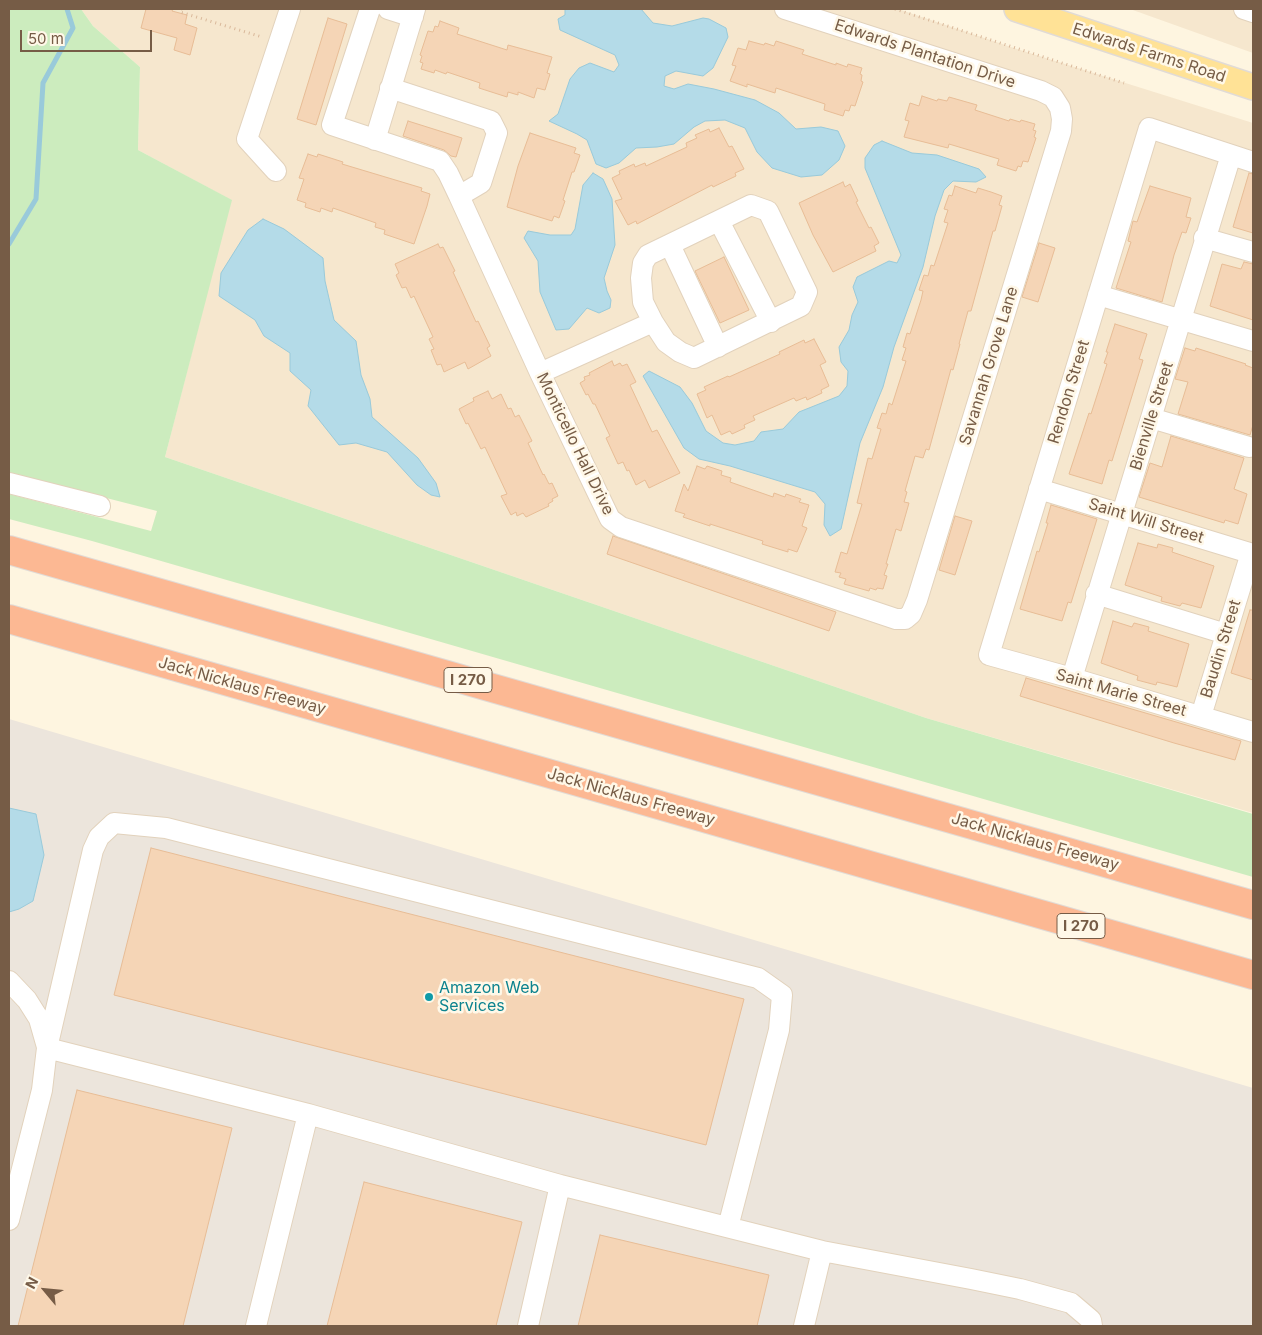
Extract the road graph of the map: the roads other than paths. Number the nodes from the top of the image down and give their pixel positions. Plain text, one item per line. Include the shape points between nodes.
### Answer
1 (290, 9) edge
2 (370, 9) edge
3 (388, 9) edge
4 (785, 9) edge
5 (1244, 9) edge
6 (1025, 10) edge
7 (1253, 12) edge
8 (414, 13) edge
9 (1253, 87) edge
10 (390, 88) junction
11 (1060, 108) joint
12 (375, 140) junction
13 (1231, 155) junction
14 (1253, 162) edge
15 (276, 172) dead end
16 (459, 196) junction
17 (719, 221) junction
18 (1204, 238) junction
19 (670, 245) junction
20 (1253, 252) edge
21 (1098, 296) junction
22 (1181, 320) junction
23 (653, 322) junction
24 (770, 322) junction
25 (1253, 341) edge
26 (718, 347) junction
27 (540, 373) junction
28 (1151, 418) junction
29 (1249, 447) dead end
30 (9, 483) edge
31 (1039, 489) junction
32 (100, 506) dead end
33 (1122, 514) junction
34 (9, 550) edge
35 (1252, 553) edge
36 (1096, 594) junction
37 (9, 619) edge
38 (905, 619) joint
39 (1226, 634) junction
40 (989, 656) joint
41 (1072, 678) junction
42 (1201, 716) junction
43 (1253, 732) edge
44 (1253, 905) edge
45 (1253, 975) edge
46 (9, 981) edge
47 (48, 1048) junction
48 (308, 1114) junction
49 (560, 1185) junction
50 (9, 1220) edge
51 (728, 1227) junction
52 (822, 1251) junction
53 (256, 1326) edge
54 (528, 1326) edge
55 (804, 1326) edge
56 (1092, 1326) edge

1 - 15 street via 247,139
2 - 12 street, Monticello Hall Drive via 332,125
3 - 8 street
4 - 11 street, Edwards Plantation Drive via 1041,91 1053,97
5 - 7 street
6 - 9 main road, Edwards Farms Road
8 - 10 street
10 - 12 street
10 - 16 street via 491,121 497,133 481,183
11 - 38 street, Savannah Grove Lane via 1061,131 917,600
12 - 16 street, Monticello Hall Drive via 440,161
13 - 14 street
13 - 18 street, Bienville Street
13 - 21 street, Rendon Street via 1150,128
16 - 27 street, Monticello Hall Drive
17 - 19 street
17 - 24 street
17 - 24 street via 751,205 768,211 807,292 801,306
18 - 20 street
18 - 22 street, Bienville Street
19 - 23 street via 648,255 643,263 643,302
19 - 26 street
21 - 22 street
21 - 31 street, Rendon Street
22 - 25 street
22 - 28 street, Bienville Street
23 - 26 street via 666,342 694,358
23 - 27 street
24 - 26 street
27 - 38 street, Monticello Hall Drive via 605,510 610,519 621,527 896,619
28 - 29 street
28 - 33 street, Bienville Street
30 - 32 street
31 - 33 street, Saint Will Street
31 - 40 street, Rendon Street
33 - 35 street, Saint Will Street
33 - 36 street, Bienville Street
34 - 44 highway, Jack Nicklaus Freeway / I 270
35 - 39 street, Baudin Street
36 - 39 street
36 - 41 street, Bienville Street
37 - 45 highway, Jack Nicklaus Freeway / I 270
39 - 42 street, Baudin Street
40 - 41 street, Saint Marie Street
41 - 42 street, Saint Marie Street
42 - 43 street, Saint Marie Street
46 - 47 street via 28,1000 39,1019
47 - 48 street
47 - 50 street via 42,1090
47 - 51 street via 93,850 99,837 114,823 166,828 758,978 782,995 779,1030
48 - 49 street
48 - 53 street
49 - 51 street
49 - 54 street
51 - 52 street
52 - 55 street
52 - 56 street via 971,1279 1071,1303 1091,1320

